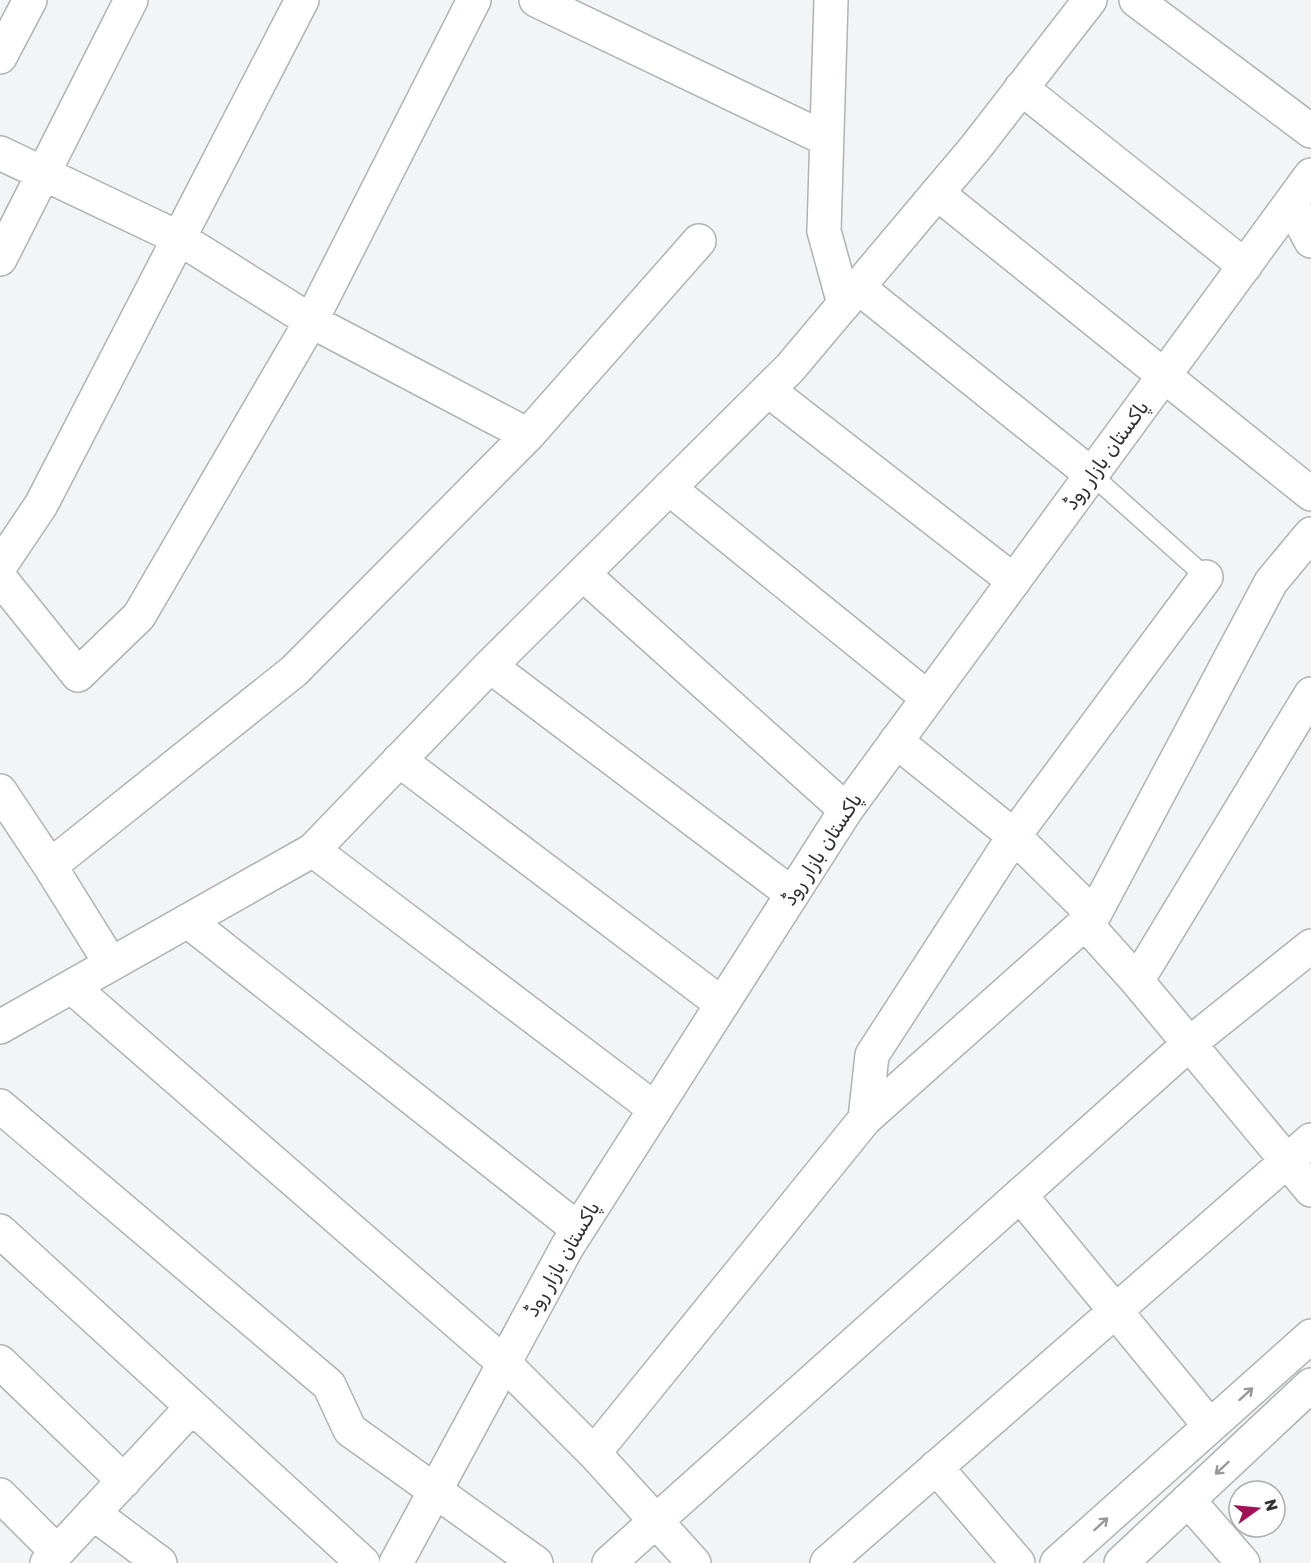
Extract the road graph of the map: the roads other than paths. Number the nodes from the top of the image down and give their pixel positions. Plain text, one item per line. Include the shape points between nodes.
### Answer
1 (30, 0) edge
2 (131, 0) edge
3 (302, 0) edge
4 (474, 0) edge
5 (536, 0) edge
6 (831, 0) edge
7 (1090, 0) edge
8 (1136, 0) edge
9 (0, 57) edge
10 (1021, 88) junction
11 (1311, 130) edge
12 (826, 139) junction
13 (0, 153) edge
14 (43, 173) junction
15 (1311, 175) edge
16 (937, 193) junction
17 (1291, 203) junction
18 (179, 238) junction
19 (699, 241) dead end
20 (1311, 241) edge
21 (0, 259) edge
22 (1245, 266) junction
23 (851, 296) junction
24 (311, 321) junction
25 (1165, 374) junction
26 (768, 390) junction
27 (528, 435) junction
28 (1092, 475) junction
29 (669, 489) junction
30 (1311, 494) edge
31 (1311, 534) edge
32 (0, 566) edge
33 (583, 574) junction
34 (1206, 577) joint
35 (0, 578) edge
36 (1014, 581) junction
37 (490, 666) junction
38 (1311, 694) edge
39 (928, 698) junction
40 (896, 741) junction
41 (399, 760) junction
42 (0, 791) edge
43 (846, 810) junction
44 (1014, 836) junction
45 (313, 850) junction
46 (50, 866) junction
47 (792, 894) junction
48 (1090, 919) junction
49 (188, 921) junction
50 (1311, 946) edge
51 (111, 964) junction
52 (1137, 981) junction
53 (72, 987) junction
54 (722, 1004) junction
55 (0, 1027) edge
56 (1189, 1044) junction
57 (0, 1106) edge
58 (655, 1109) junction
59 (865, 1119) junction
60 (1299, 1151) edge
61 (1311, 1190) edge
62 (1020, 1195) junction
63 (578, 1228) junction
64 (0, 1231) edge
65 (1115, 1311) junction
66 (1311, 1336) edge
67 (0, 1362) edge
68 (504, 1363) junction
69 (1311, 1385) edge
70 (192, 1407) junction
71 (1210, 1426) junction
72 (594, 1453) junction
73 (936, 1467) junction
74 (124, 1481) junction
75 (435, 1492) junction
76 (0, 1495) edge
77 (1188, 1500) junction
78 (93, 1514) junction
79 (656, 1521) junction
80 (52, 1557) edge
81 (160, 1563) edge
82 (363, 1563) edge
83 (396, 1563) edge
84 (536, 1563) edge
85 (609, 1563) edge
86 (694, 1563) edge
87 (826, 1563) edge
88 (1018, 1563) edge
89 (1057, 1563) edge
90 (1121, 1563) edge
91 (1243, 1563) edge

1 - 9 street
2 - 14 street
3 - 18 street
4 - 24 street
5 - 12 street
6 - 12 street
7 - 10 street
8 - 11 street
10 - 16 street
10 - 22 street
12 - 23 street via 824,231
13 - 14 street
14 - 18 street
14 - 21 street
15 - 17 street, پاکستان بازار روڈ
16 - 23 street
16 - 25 street
17 - 20 street
17 - 22 street, پاکستان بازار روڈ
18 - 24 street
18 - 32 street via 41,505
19 - 27 street
22 - 25 street, پاکستان بازار روڈ
23 - 26 street
23 - 28 street
24 - 27 street
24 - 35 street via 139,616 78,675
25 - 28 street, پاکستان بازار روڈ
25 - 30 street
26 - 29 street
26 - 36 street
27 - 46 street via 294,671
28 - 34 lane
28 - 36 street, پاکستان بازار روڈ
29 - 33 street
29 - 39 street
31 - 48 street via 1271,582
33 - 37 street
33 - 43 street
34 - 44 street
36 - 39 street, پاکستان بازار روڈ
37 - 41 street
37 - 47 street
38 - 52 street
39 - 40 street, پاکستان بازار روڈ
40 - 43 street, پاکستان بازار روڈ
40 - 44 street
41 - 45 street
41 - 54 street
42 - 46 street
43 - 47 street, پاکستان بازار روڈ
44 - 48 street
44 - 59 street via 872,1055
45 - 49 street
45 - 58 street
46 - 51 street
47 - 54 street, پاکستان بازار روڈ
48 - 52 street
48 - 59 street
49 - 51 street
49 - 63 street
50 - 56 street
51 - 53 street
52 - 56 street
53 - 55 street
53 - 68 street
54 - 58 street, پاکستان بازار روڈ
56 - 60 street
56 - 62 street
57 - 75 street via 329,1385 350,1430
58 - 63 street, پاکستان بازار روڈ
59 - 72 street
60 - 61 street
60 - 65 street
62 - 65 street
62 - 79 street
63 - 68 street, پاکستان بازار روڈ
64 - 70 street
65 - 71 street
65 - 73 street
71 -> 66 street
67 - 74 street
68 - 72 street
68 - 75 street, پاکستان بازار روڈ
69 -> 77 street
70 - 74 street
70 - 82 street
89 -> 71 street
72 - 79 street
73 - 87 street
73 - 88 street
74 - 78 street
75 - 83 street, پاکستان بازار روڈ
75 - 84 street
76 - 80 street
77 - 90 street
77 - 91 street
78 - 80 street
78 - 81 street
79 - 85 street
79 - 86 street

